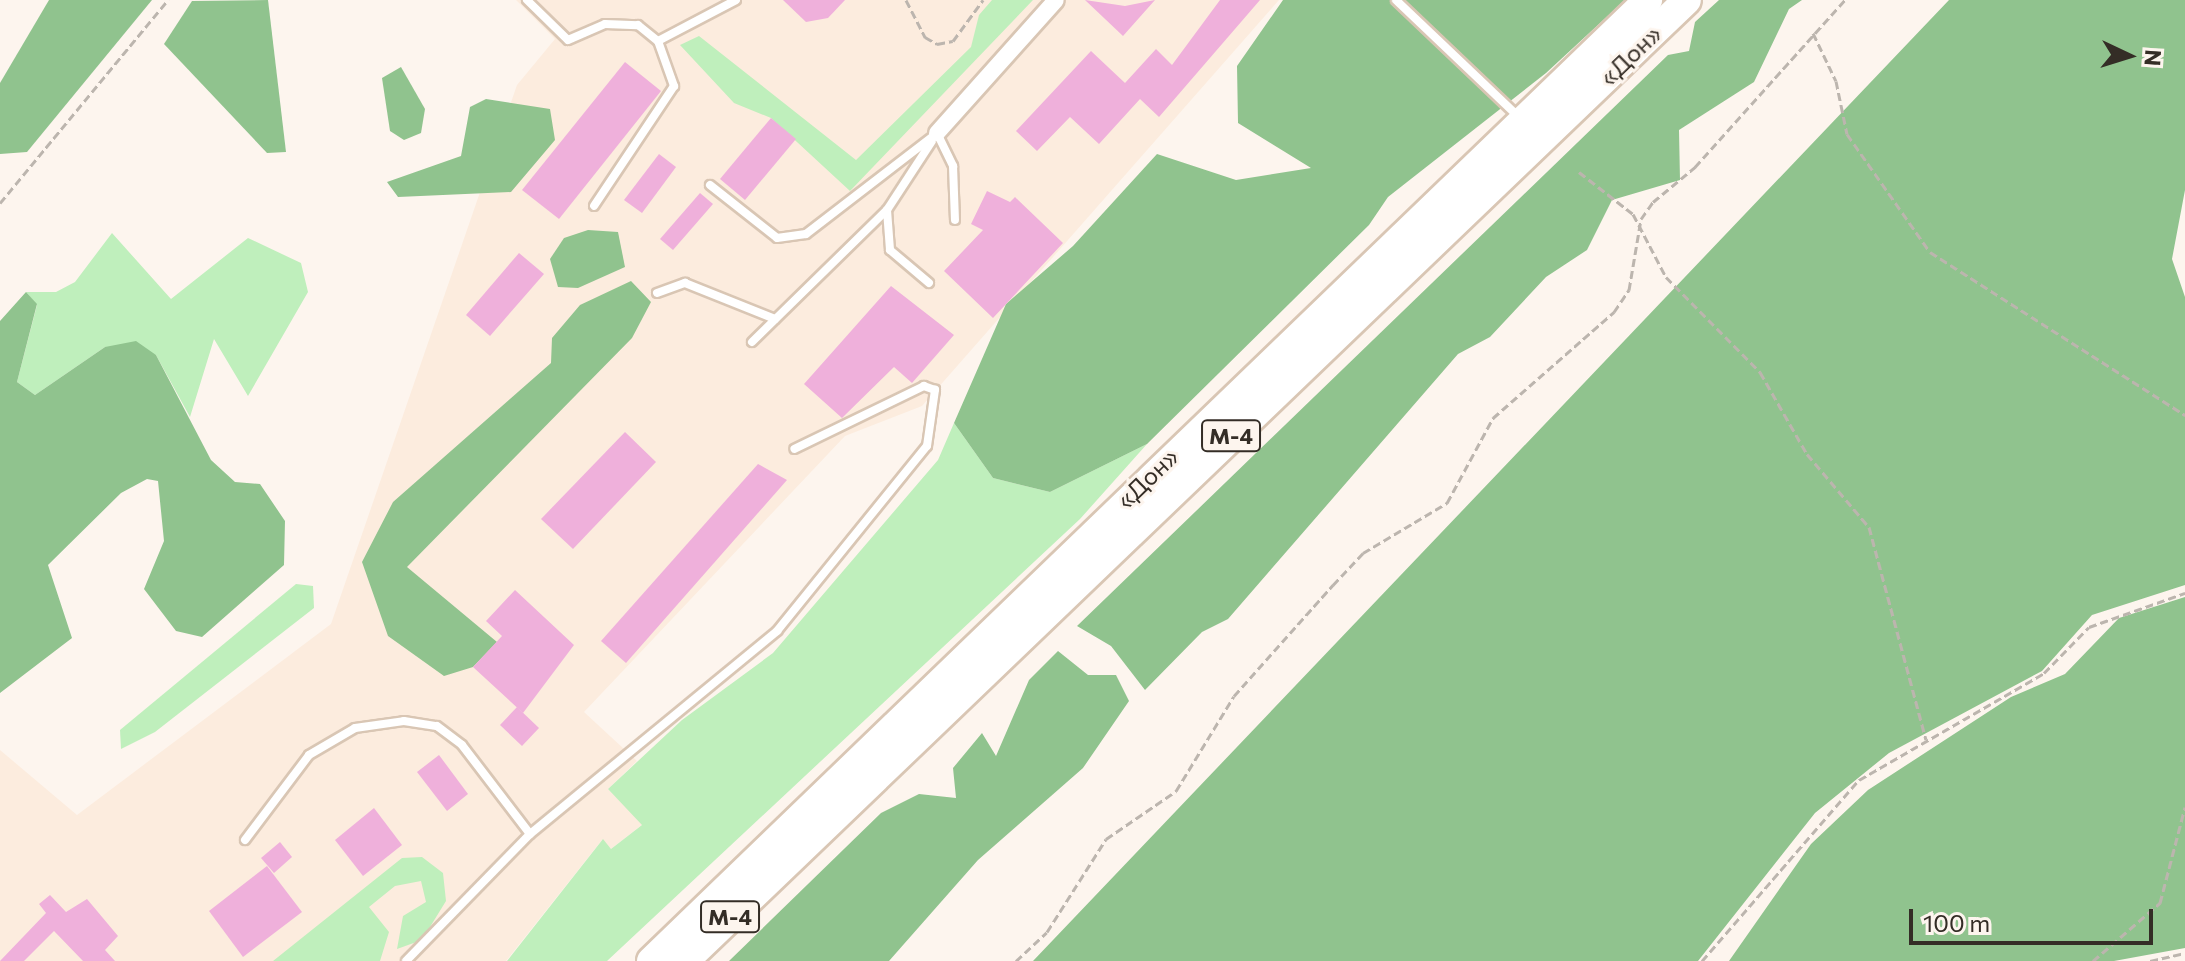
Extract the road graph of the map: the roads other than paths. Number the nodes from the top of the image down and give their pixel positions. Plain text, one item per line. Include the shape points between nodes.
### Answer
1 (527, 0) edge
2 (736, 0) edge
3 (1056, 0) edge
4 (1396, 0) edge
5 (1648, 0) edge
6 (1687, 0) edge
7 (658, 41) junction
8 (1520, 118) junction
9 (937, 133) junction
10 (710, 185) dead end
11 (594, 206) dead end
12 (887, 210) junction
13 (955, 220) dead end
14 (929, 283) dead end
15 (657, 293) dead end
16 (775, 319) junction
17 (752, 342) dead end
18 (794, 449) dead end
19 (530, 834) junction
20 (245, 840) dead end
21 (406, 961) edge
22 (651, 961) edge
23 (685, 961) edge

1 - 7 lane via 568,40 605,24 638,25
2 - 7 lane
3 - 9 street
4 - 8 lane
5 - 8 highway, «Дон» / М-4
6 - 23 highway, «Дон» / М-4
7 - 11 lane via 674,86
8 - 22 highway, «Дон» / М-4
9 - 10 lane via 806,234 777,238
9 - 12 lane
9 - 13 lane via 953,166
12 - 14 lane via 890,250
12 - 16 lane
15 - 16 lane via 685,283
16 - 17 lane
18 - 19 lane via 924,386 935,390 927,446 777,631
19 - 20 lane via 462,745 437,726 404,721 355,728 309,755
19 - 21 lane

